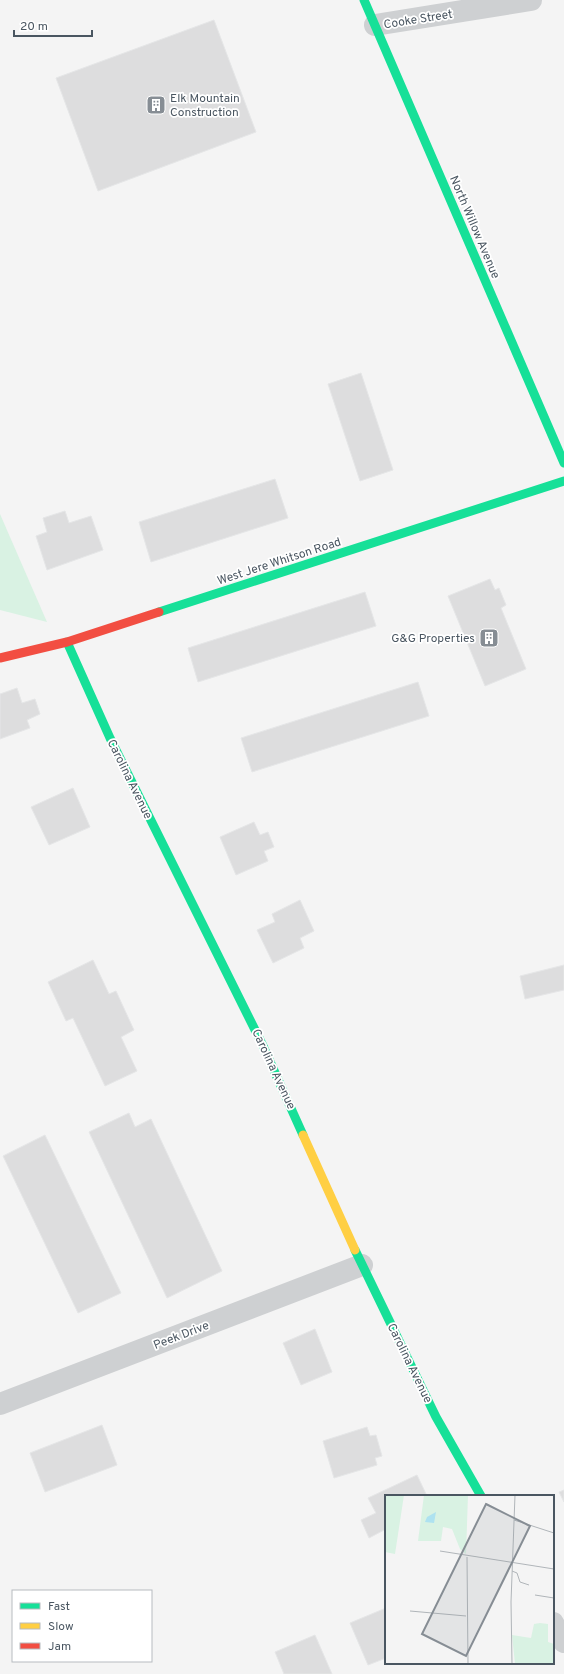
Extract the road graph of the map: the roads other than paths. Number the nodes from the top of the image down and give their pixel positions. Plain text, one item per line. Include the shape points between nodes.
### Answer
1 (364, 0) edge
2 (531, 0) edge
3 (375, 26) junction
4 (564, 463) edge
5 (564, 481) edge
6 (67, 642) junction
7 (0, 658) edge
8 (362, 1265) junction
9 (0, 1404) edge
10 (480, 1495) edge
11 (554, 1625) edge
12 (564, 1642) edge

1 - 3 street, North Willow Avenue
2 - 3 street, Cooke Street
3 - 4 street, North Willow Avenue
5 - 6 street, West Jere Whitson Road
6 - 7 street, West Jere Whitson Road
6 - 8 street, Carolina Avenue via 110,738 264,1046
8 - 9 street, Peek Drive
8 - 10 street, Carolina Avenue via 436,1417
11 - 12 street

